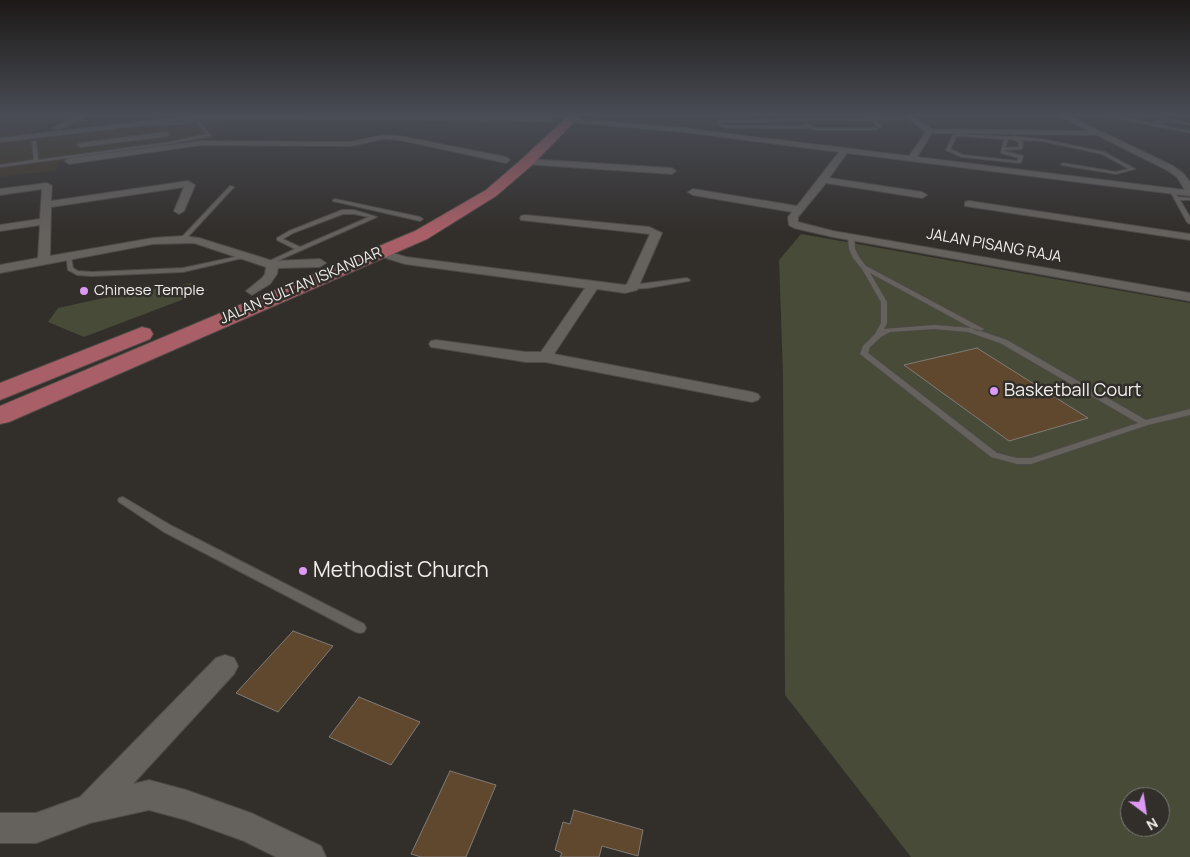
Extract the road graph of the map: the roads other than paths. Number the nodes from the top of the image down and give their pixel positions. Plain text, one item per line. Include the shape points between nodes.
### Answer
1 (36, 155) edge
2 (83, 155) edge
3 (108, 155) edge
4 (481, 155) edge
5 (521, 155) edge
6 (523, 155) edge
7 (533, 155) edge
8 (841, 155) edge
9 (887, 155) edge
10 (914, 155) edge
11 (960, 155) edge
12 (1013, 155) edge
13 (1107, 155) edge
14 (1144, 155) edge
15 (912, 158) junction
16 (506, 160) junction
17 (36, 161) junction
18 (69, 161) dead end
19 (1063, 164) dead end
20 (0, 166) edge
21 (492, 171) dead end
22 (672, 171) dead end
23 (823, 180) junction
24 (472, 186) dead end
25 (232, 187) dead end
26 (0, 192) edge
27 (694, 192) dead end
28 (1190, 193) edge
29 (1175, 194) junction
30 (922, 195) dead end
31 (1190, 199) edge
32 (335, 200) dead end
33 (970, 204) dead end
34 (46, 205) junction
35 (800, 210) junction
36 (179, 211) dead end
37 (398, 215) junction
38 (374, 217) junction
39 (525, 218) dead end
40 (420, 219) junction
41 (45, 221) junction
42 (1190, 222) edge
43 (0, 228) edge
44 (851, 237) junction
45 (1190, 237) edge
46 (183, 239) junction
47 (299, 249) junction
48 (380, 253) junction
49 (68, 256) junction
50 (244, 257) junction
51 (44, 261) junction
52 (320, 263) junction
53 (269, 265) junction
54 (864, 267) junction
55 (0, 268) edge
56 (687, 280) dead end
57 (593, 285) junction
58 (632, 287) junction
59 (252, 291) junction
60 (1190, 297) edge
61 (878, 335) junction
62 (1004, 342) junction
63 (436, 344) dead end
64 (545, 357) junction
65 (0, 392) edge
66 (752, 397) dead end
67 (1190, 412) edge
68 (0, 416) edge
69 (1145, 423) junction
70 (123, 500) dead end
71 (360, 628) dead end
72 (225, 666) dead end
73 (90, 808) junction
74 (0, 828) edge
75 (310, 857) edge

1 - 17 lane
2 - 17 lane
3 - 18 street
4 - 16 street
5 - 16 main road, JALAN SULTAN ISKANDAR
6 - 48 main road, JALAN SULTAN ISKANDAR via 491,192 442,224
7 - 22 street
8 - 23 street
9 - 15 street
10 - 15 street
11 - 12 lane via 1019,162 1022,157
13 - 19 lane via 1133,169 1116,173
14 - 28 street via 1180,175
15 - 29 street
16 - 21 main road, JALAN SULTAN ISKANDAR
17 - 20 lane
23 - 30 street
23 - 35 street
24 - 40 main road, JALAN SULTAN ISKANDAR
25 - 46 lane
26 - 34 street via 47,186
27 - 35 street
28 - 29 street
29 - 31 lane
29 - 42 lane
32 - 37 lane
33 - 45 street
34 - 36 street via 188,184
34 - 41 street
35 - 44 street, JALAN PISANG RAJA via 793,217 793,223 805,229
37 - 38 lane
37 - 40 lane
38 - 47 lane
38 - 47 lane via 342,212 279,239
39 - 58 street via 656,233
40 - 52 main road, JALAN SULTAN ISKANDAR
41 - 43 street
41 - 51 street
44 - 54 lane via 852,249
44 - 60 street, JALAN PISANG RAJA
46 - 49 street, JALAN SULTAN ISKANDAR
46 - 50 street, JALAN SULTAN ISKANDAR
47 - 53 lane
48 - 57 street via 405,260
48 - 68 main road, JALAN SULTAN ISKANDAR
49 - 50 lane via 70,269 92,274 183,270
49 - 51 street, JALAN SULTAN ISKANDAR
50 - 53 street, JALAN SULTAN ISKANDAR
51 - 55 street, JALAN SULTAN ISKANDAR
52 - 53 street
52 - 59 main road, JALAN SULTAN ISKANDAR
53 - 59 street via 271,274
54 - 61 lane via 884,302 884,323
54 - 62 lane
56 - 58 lane
57 - 58 street
57 - 64 street
59 - 65 main road, JALAN SULTAN ISKANDAR
61 - 62 lane via 888,330 934,327 969,330
61 - 69 lane via 864,354 994,455 1030,461
62 - 69 lane
63 - 64 street
64 - 66 street
67 - 69 lane
70 - 71 lane via 168,530
72 - 73 street
73 - 74 street via 36,828
73 - 75 street via 149,795 251,828

